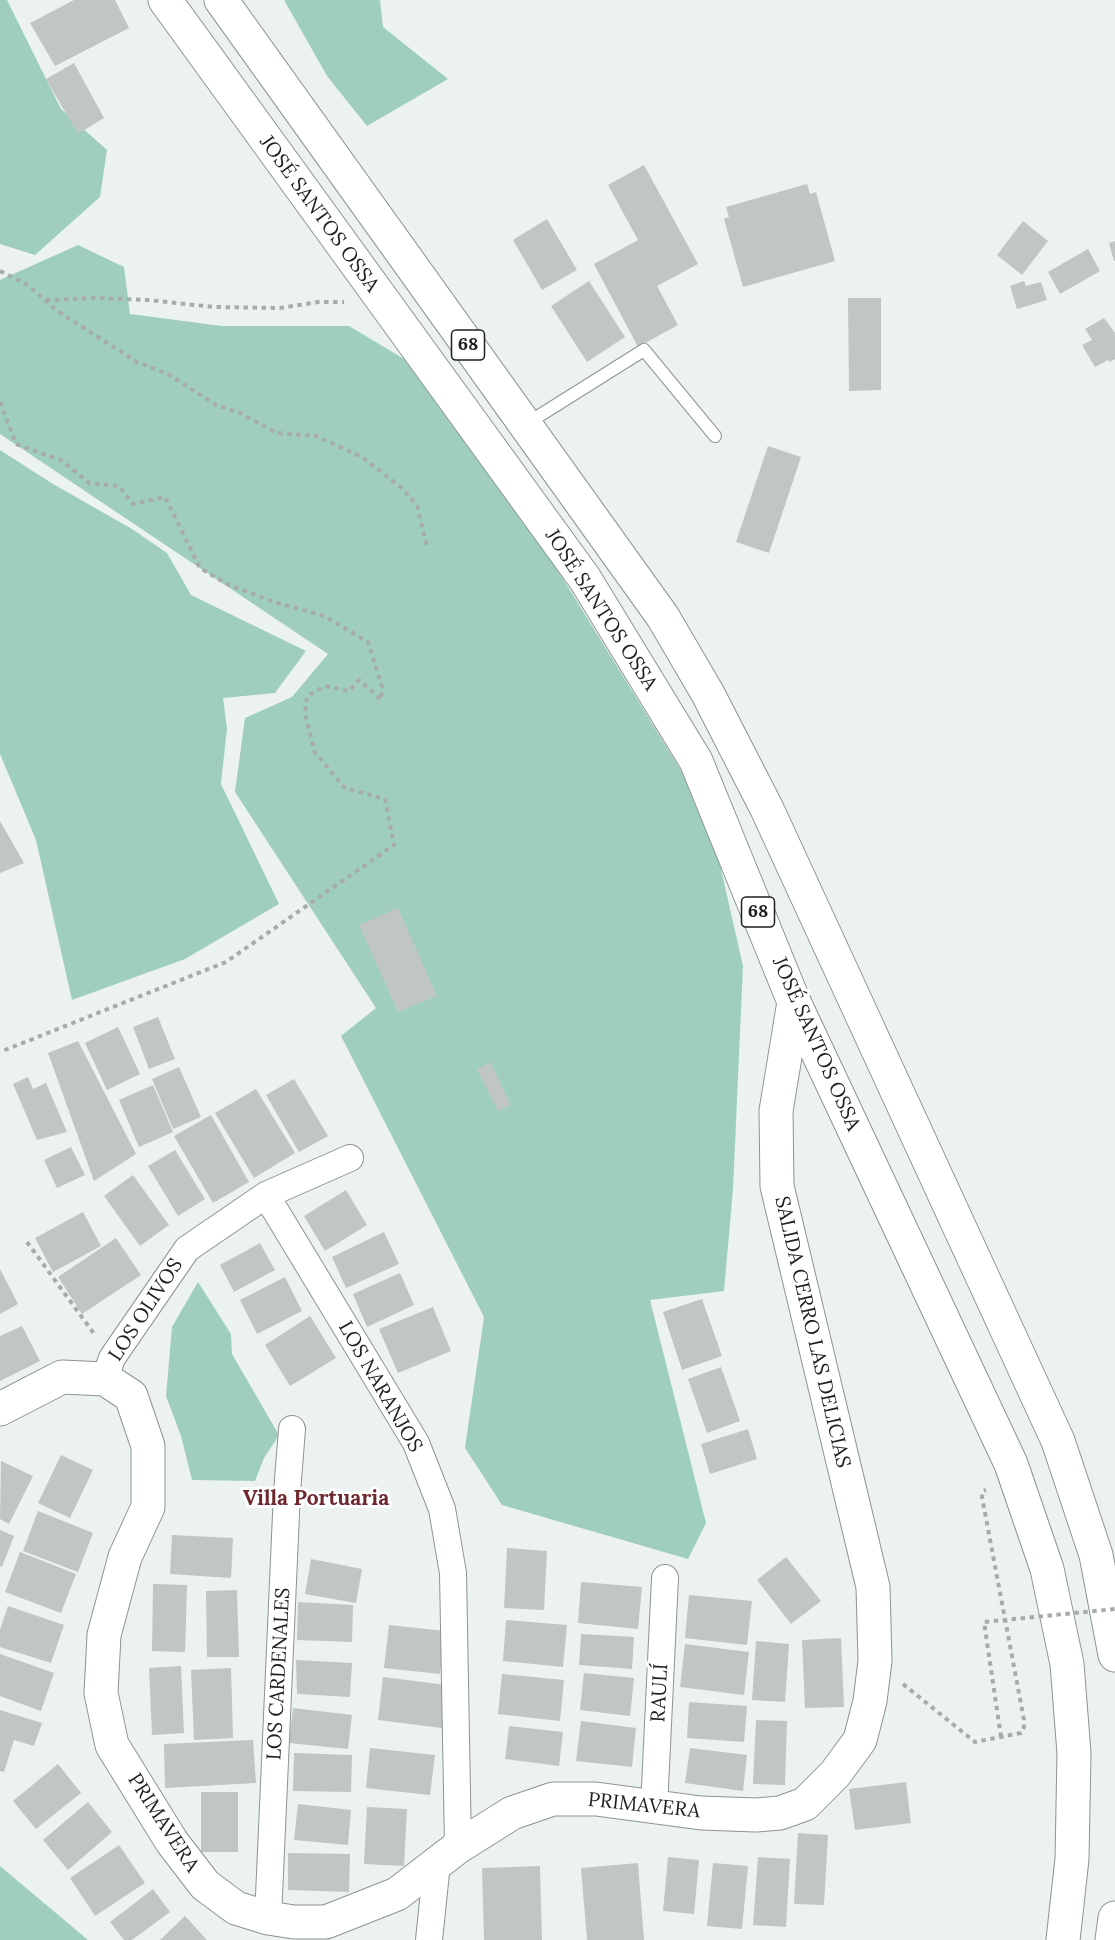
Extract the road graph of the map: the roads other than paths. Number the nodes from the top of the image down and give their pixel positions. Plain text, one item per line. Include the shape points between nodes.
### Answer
1 (165, 0) edge
2 (221, 0) edge
3 (525, 424) junction
4 (715, 436) dead end
5 (794, 1002) junction
6 (350, 1158) dead end
7 (266, 1195) junction
8 (109, 1368) junction
9 (0, 1409) edge
10 (292, 1429) dead end
11 (665, 1578) dead end
12 (1115, 1655) edge
13 (875, 1661) joint
14 (654, 1808) junction
15 (448, 1855) junction
16 (268, 1918) junction
17 (1115, 1918) edge
18 (429, 1940) edge
19 (1063, 1940) edge
20 (1112, 1940) edge

1 - 5 main road, JOSÉ SANTOS OSSA / 68 via 585,579 696,761
2 - 3 main road, 68
3 - 4 lane via 644,350
3 - 12 main road, 68 via 663,617 767,809 1058,1441 1096,1555
5 - 13 main road, SALIDA CERRO LAS DELICIAS via 776,1111 777,1186 873,1587
5 - 19 main road, JOSÉ SANTOS OSSA / 68 via 1011,1464 1047,1569 1067,1664 1074,1752 1072,1859
6 - 7 street, LOS OLIVOS
7 - 8 street, LOS OLIVOS via 186,1249
7 - 15 street, LOS NARANJOS via 416,1443 442,1509 453,1573
8 - 9 main road via 62,1377
8 - 16 main road, PRIMAVERA via 131,1396 148,1446 148,1507 125,1557 104,1635 101,1693 112,1745 172,1842 205,1885 236,1908
10 - 16 street, LOS CARDENALES
11 - 14 street, RAULÍ
13 - 14 main road, PRIMAVERA via 860,1740 835,1774 804,1804 780,1813 756,1815
14 - 15 main road, PRIMAVERA via 596,1799 553,1799 512,1813
15 - 16 main road, PRIMAVERA via 396,1894 327,1922
15 - 18 street, LOS NARANJOS
17 - 20 main road

